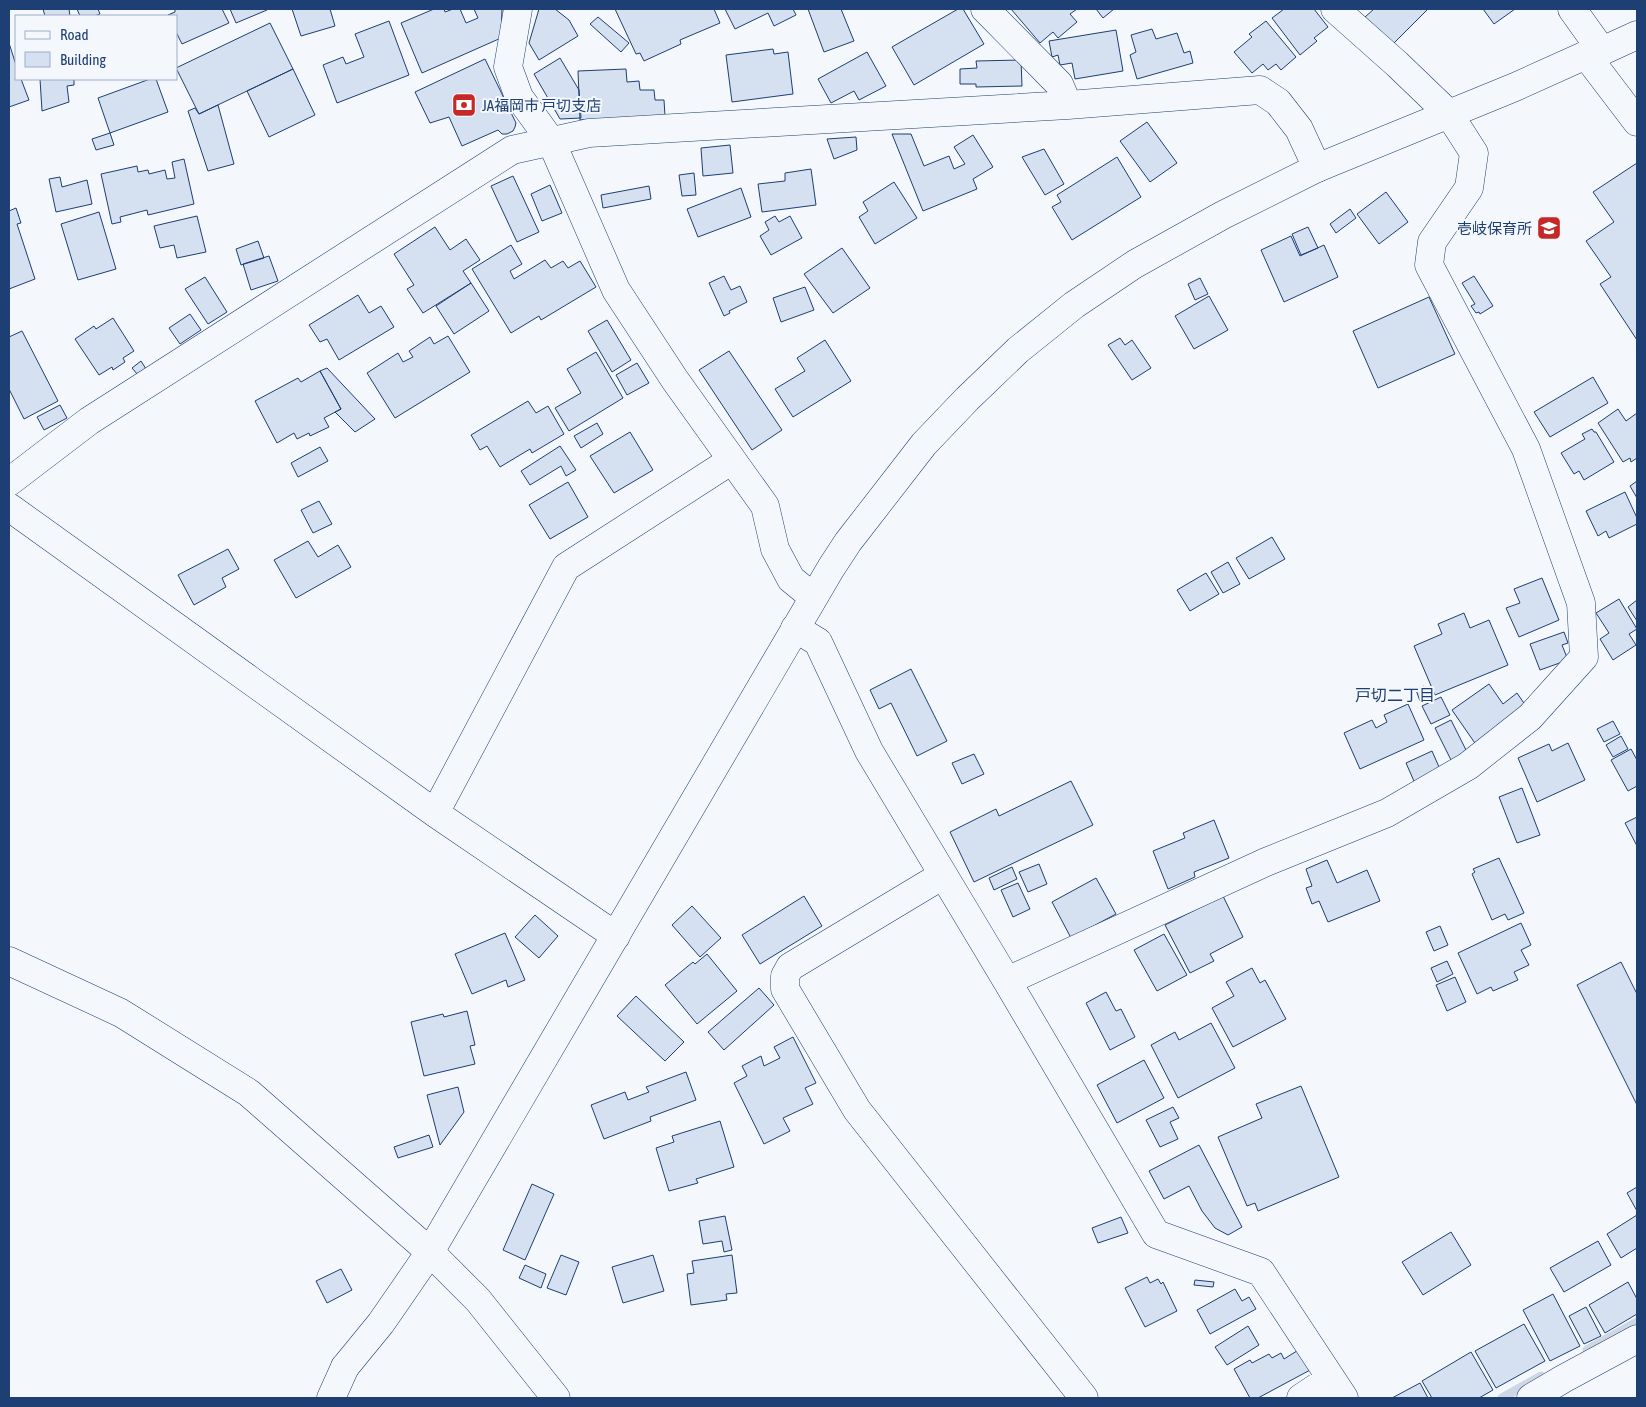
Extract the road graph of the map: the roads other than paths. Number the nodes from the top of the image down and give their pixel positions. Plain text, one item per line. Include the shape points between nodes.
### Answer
1 (518, 9) edge
2 (985, 9) edge
3 (1335, 9) edge
4 (1572, 9) edge
5 (1637, 35) edge
6 (1594, 53) junction
7 (1068, 105) junction
8 (1449, 114) junction
9 (1637, 122) edge
10 (551, 141) junction
11 (1317, 168) junction
12 (732, 460) junction
13 (9, 482) edge
14 (9, 508) edge
15 (813, 597) junction
16 (795, 628) junction
17 (435, 813) junction
18 (943, 875) junction
19 (616, 936) junction
20 (9, 961) edge
21 (1007, 981) junction
22 (430, 1252) junction
23 (1637, 1339) edge
24 (1338, 1388) edge
25 (331, 1398) edge
26 (556, 1398) edge
27 (1084, 1398) edge
28 (1301, 1398) edge
29 (1532, 1398) edge

1 - 10 street via 508,67 520,97
2 - 7 street via 1059,84
3 - 8 street
4 - 6 street
5 - 6 street
6 - 8 street
6 - 9 street
7 - 10 street via 589,133
7 - 11 street via 1260,90 1278,102 1299,129
8 - 11 street
8 - 21 street via 1474,153 1469,188 1432,242 1429,265 1526,448 1581,603 1584,658 1530,717 1468,766 1387,813 1266,862
10 - 12 street via 616,290
10 - 13 street via 512,150 89,421
11 - 15 street via 1135,264 1074,305 1018,350 924,444 848,542
12 - 15 street via 765,506 775,549 791,579
12 - 17 street via 566,567
14 - 17 street
15 - 16 street
16 - 18 street via 818,642 869,751
16 - 19 street
17 - 19 street
18 - 21 street
18 - 27 street via 790,967 784,976 786,989 857,1110
19 - 22 street
20 - 22 street via 122,1013 248,1093
21 - 24 street via 1156,1234 1261,1272
22 - 25 street via 381,1323 345,1367
22 - 26 street via 478,1300
23 - 29 street
24 - 28 street

